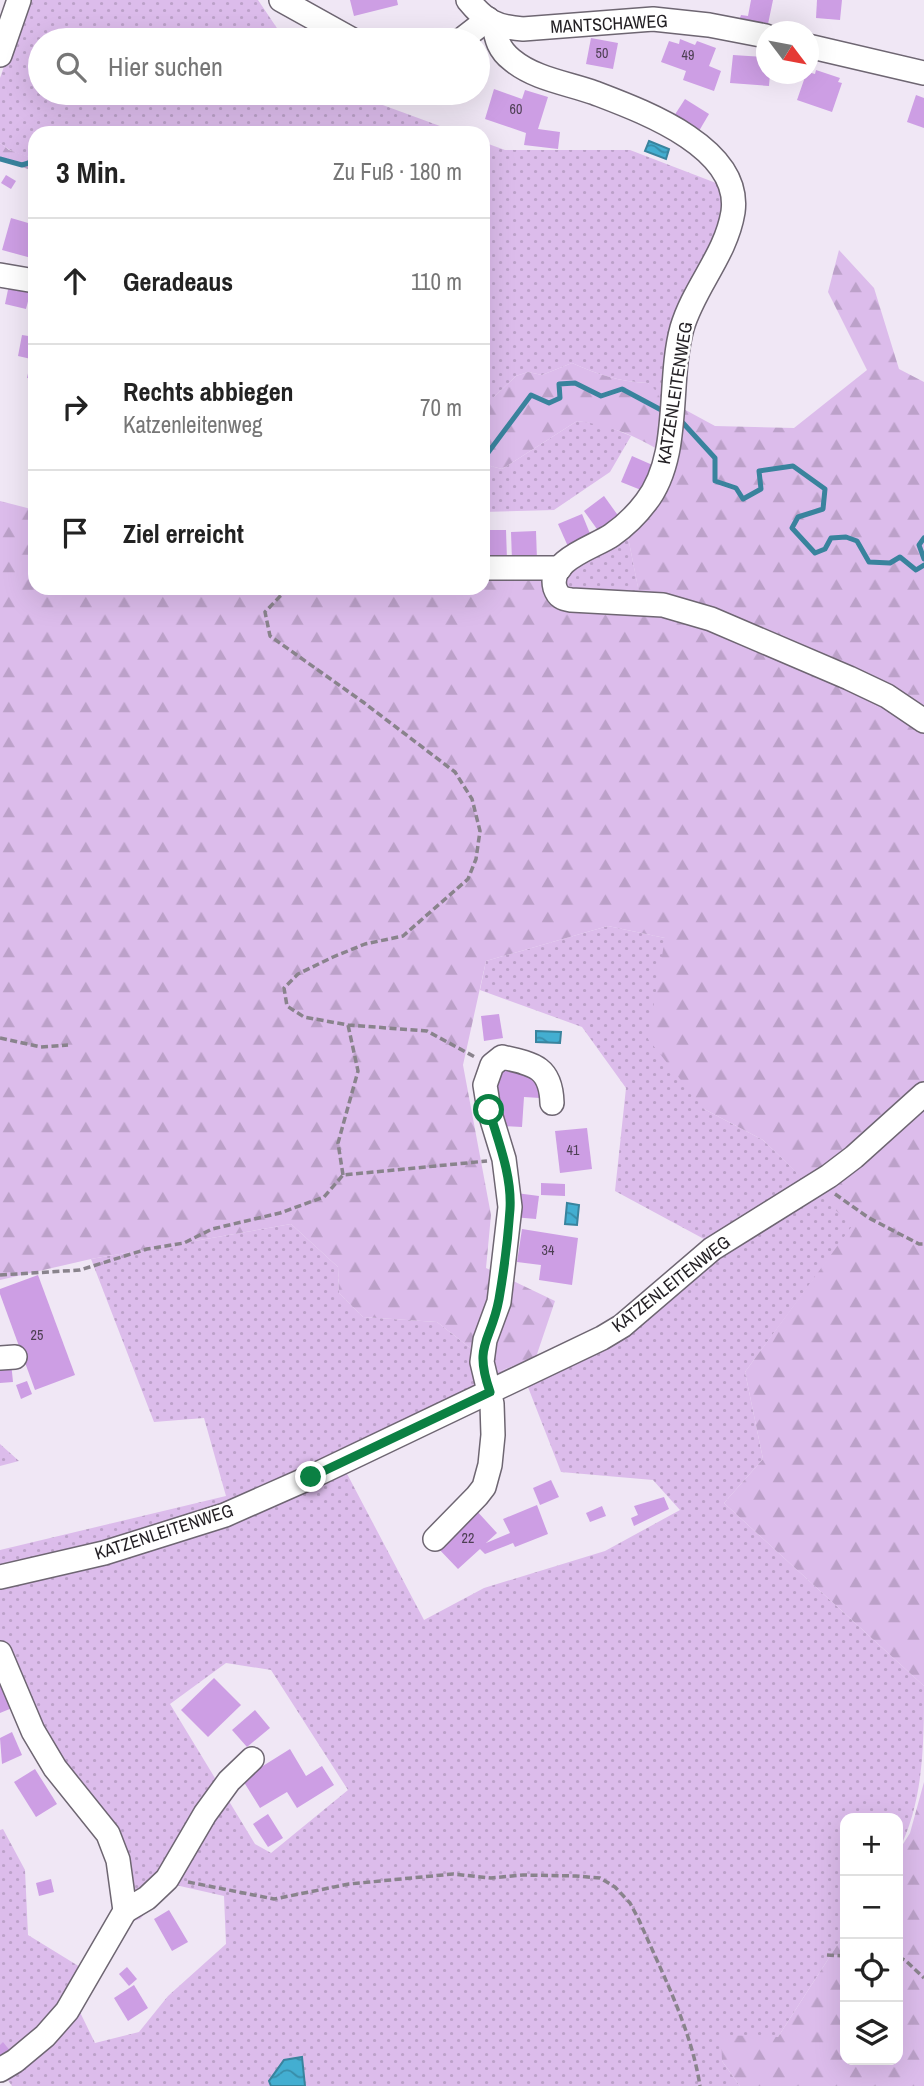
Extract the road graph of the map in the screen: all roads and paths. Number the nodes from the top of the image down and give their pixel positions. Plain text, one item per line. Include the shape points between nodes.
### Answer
1 (19, 0) edge
2 (281, 0) edge
3 (468, 0) edge
4 (491, 21) junction
5 (331, 28) edge
6 (480, 28) edge
7 (756, 34) edge
8 (819, 49) edge
9 (0, 55) edge
10 (924, 73) edge
11 (0, 275) edge
12 (28, 280) edge
13 (490, 568) edge
14 (560, 568) junction
15 (281, 595) edge
16 (924, 721) edge
17 (348, 1025) junction
18 (0, 1038) edge
19 (68, 1045) dead end
20 (492, 1065) junction
21 (924, 1094) edge
22 (552, 1103) dead end
23 (504, 1159) junction
24 (343, 1175) junction
25 (818, 1182) junction
26 (924, 1244) edge
27 (0, 1275) edge
28 (490, 1392) junction
29 (435, 1539) dead end
30 (0, 1577) edge
31 (0, 1653) edge
32 (253, 1759) dead end
33 (167, 1879) junction
34 (125, 1911) junction
35 (827, 1955) dead end
36 (840, 1956) edge
37 (903, 1959) edge
38 (924, 1979) edge
39 (0, 2070) edge
40 (700, 2086) edge

1 - 9 street
2 - 5 street
3 - 4 street
4 - 6 street
4 - 7 street, MANTSCHAWEG via 523,29 653,19
4 - 14 street, KATZENLEITENWEG via 501,50 512,61 660,121 702,147 727,176 733,202 722,246 685,318 663,471 648,500 614,533 575,554
8 - 10 street
11 - 12 street
13 - 14 street
14 - 16 street via 555,587 565,599 663,605 711,619 887,696
15 - 17 path via 265,612 270,636 455,772 472,799 480,831 477,859 468,878 403,936 333,957 298,974 284,988 287,1006 304,1017
17 - 20 path via 427,1031
17 - 24 path via 358,1071 338,1143
18 - 19 path via 41,1047
20 - 22 street via 502,1057 527,1062 545,1073
20 - 23 street via 485,1085
21 - 25 street, KATZENLEITENWEG via 878,1137
23 - 24 path
23 - 28 street via 510,1207 499,1302 481,1362
24 - 27 path via 324,1197 212,1229 184,1243 80,1270
25 - 26 path via 870,1219
25 - 28 street, KATZENLEITENWEG via 712,1250 622,1325
28 - 29 street via 493,1435 487,1478 471,1505
28 - 30 street, KATZENLEITENWEG via 225,1515 104,1553
31 - 34 street via 33,1731 55,1768 108,1834 118,1860
32 - 33 street via 213,1803
33 - 34 street
33 - 40 path via 274,1899 349,1884 453,1874 600,1878 630,1903 639,1920 671,1994
34 - 39 street via 67,2011 45,2036
35 - 36 path
37 - 38 path

